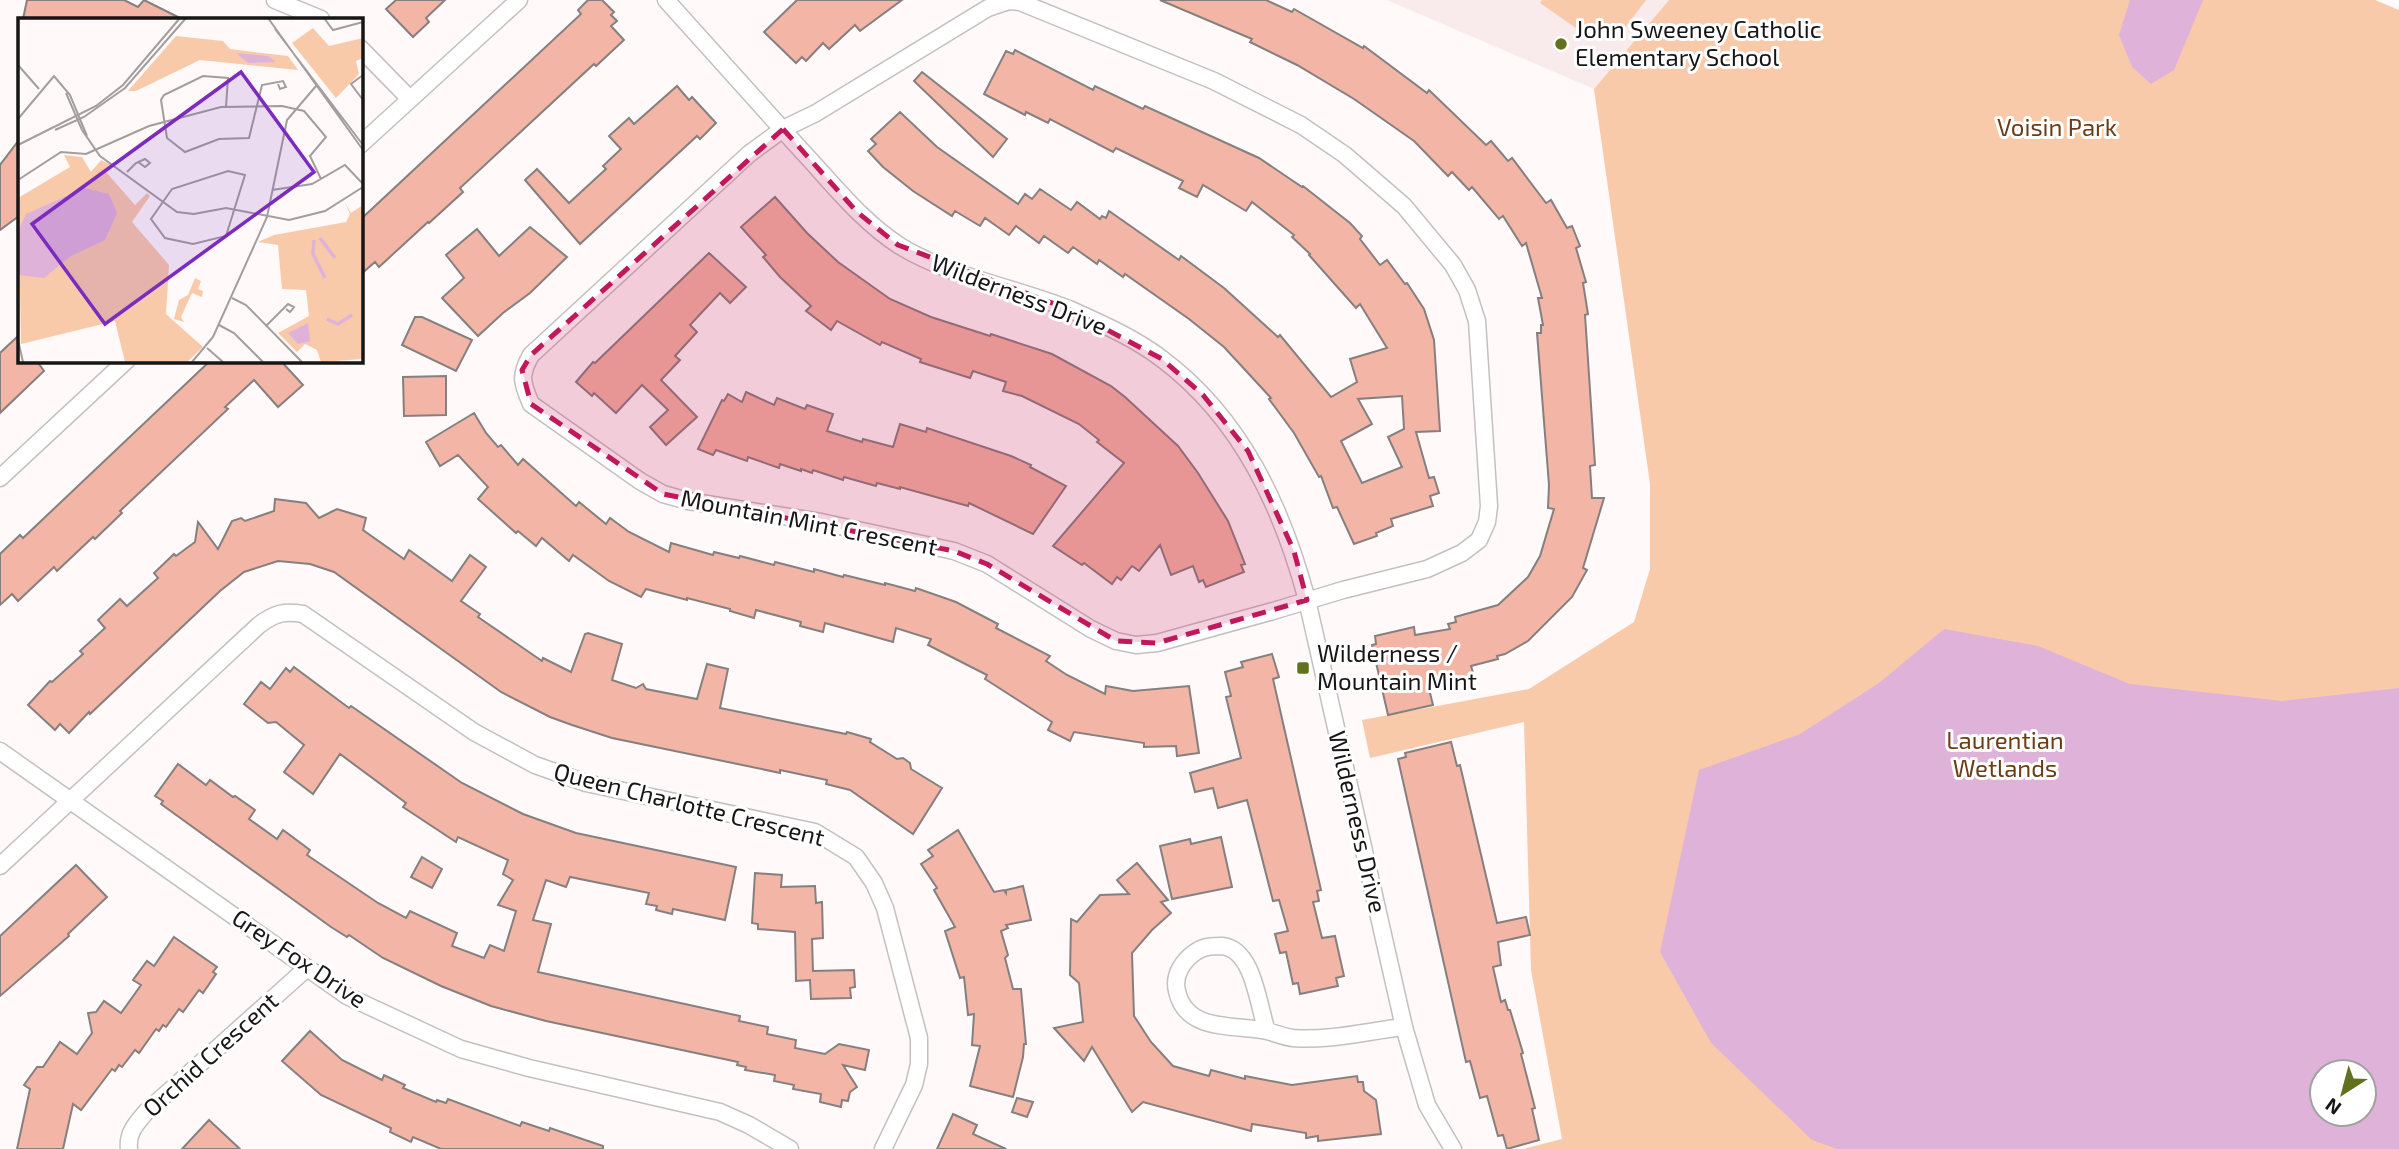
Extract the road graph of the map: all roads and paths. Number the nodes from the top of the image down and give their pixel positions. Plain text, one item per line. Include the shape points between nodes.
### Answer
1 (275, 0) edge
2 (519, 0) edge
3 (666, 0) edge
4 (319, 18) edge
5 (362, 50) edge
6 (410, 99) junction
7 (783, 129) junction
8 (362, 143) edge
9 (125, 362) edge
10 (0, 478) edge
11 (1307, 600) junction
12 (0, 751) edge
13 (71, 800) junction
14 (0, 866) edge
15 (307, 968) junction
16 (1404, 1027) junction
17 (1266, 1031) junction
18 (128, 1149) edge
19 (790, 1149) edge
20 (883, 1149) edge
21 (1453, 1149) edge

1 - 4 street
2 - 6 street
3 - 7 street, Wilderness Drive
5 - 6 street
6 - 8 street
7 - 11 street, Wilderness Drive via 858,212 898,245 953,270 1068,309 1131,339 1203,395 1248,451 1272,496
7 - 11 street, Mountain Mint Crescent via 749,154 531,355 522,370 531,404 663,494 954,551 987,564 1116,641 1157,643
7 - 11 street, Mountain Mint Crescent via 988,8 1020,2 1214,81 1301,125 1345,155 1404,206 1453,265 1477,321 1489,506 1486,522 1479,540 1427,569
9 - 10 street
11 - 16 street, Wilderness Drive
12 - 13 street, Grey Fox Drive
13 - 14 street, Queen Charlotte Crescent
13 - 15 street, Grey Fox Drive
13 - 20 street, Queen Charlotte Crescent via 259,625 287,611 303,614 474,732 535,765 586,783 814,832 856,857 874,883 885,908 919,1038 914,1085
15 - 18 street, Orchid Crescent via 146,1112 133,1126
15 - 19 street, Grey Fox Drive via 347,996 461,1049 720,1112
16 - 17 street via 1291,1038
16 - 21 street, Wilderness Drive via 1427,1105
17 - 17 street via 1249,967 1242,957 1228,947 1211,945 1199,949 1182,965 1175,981 1177,995 1200,1023

